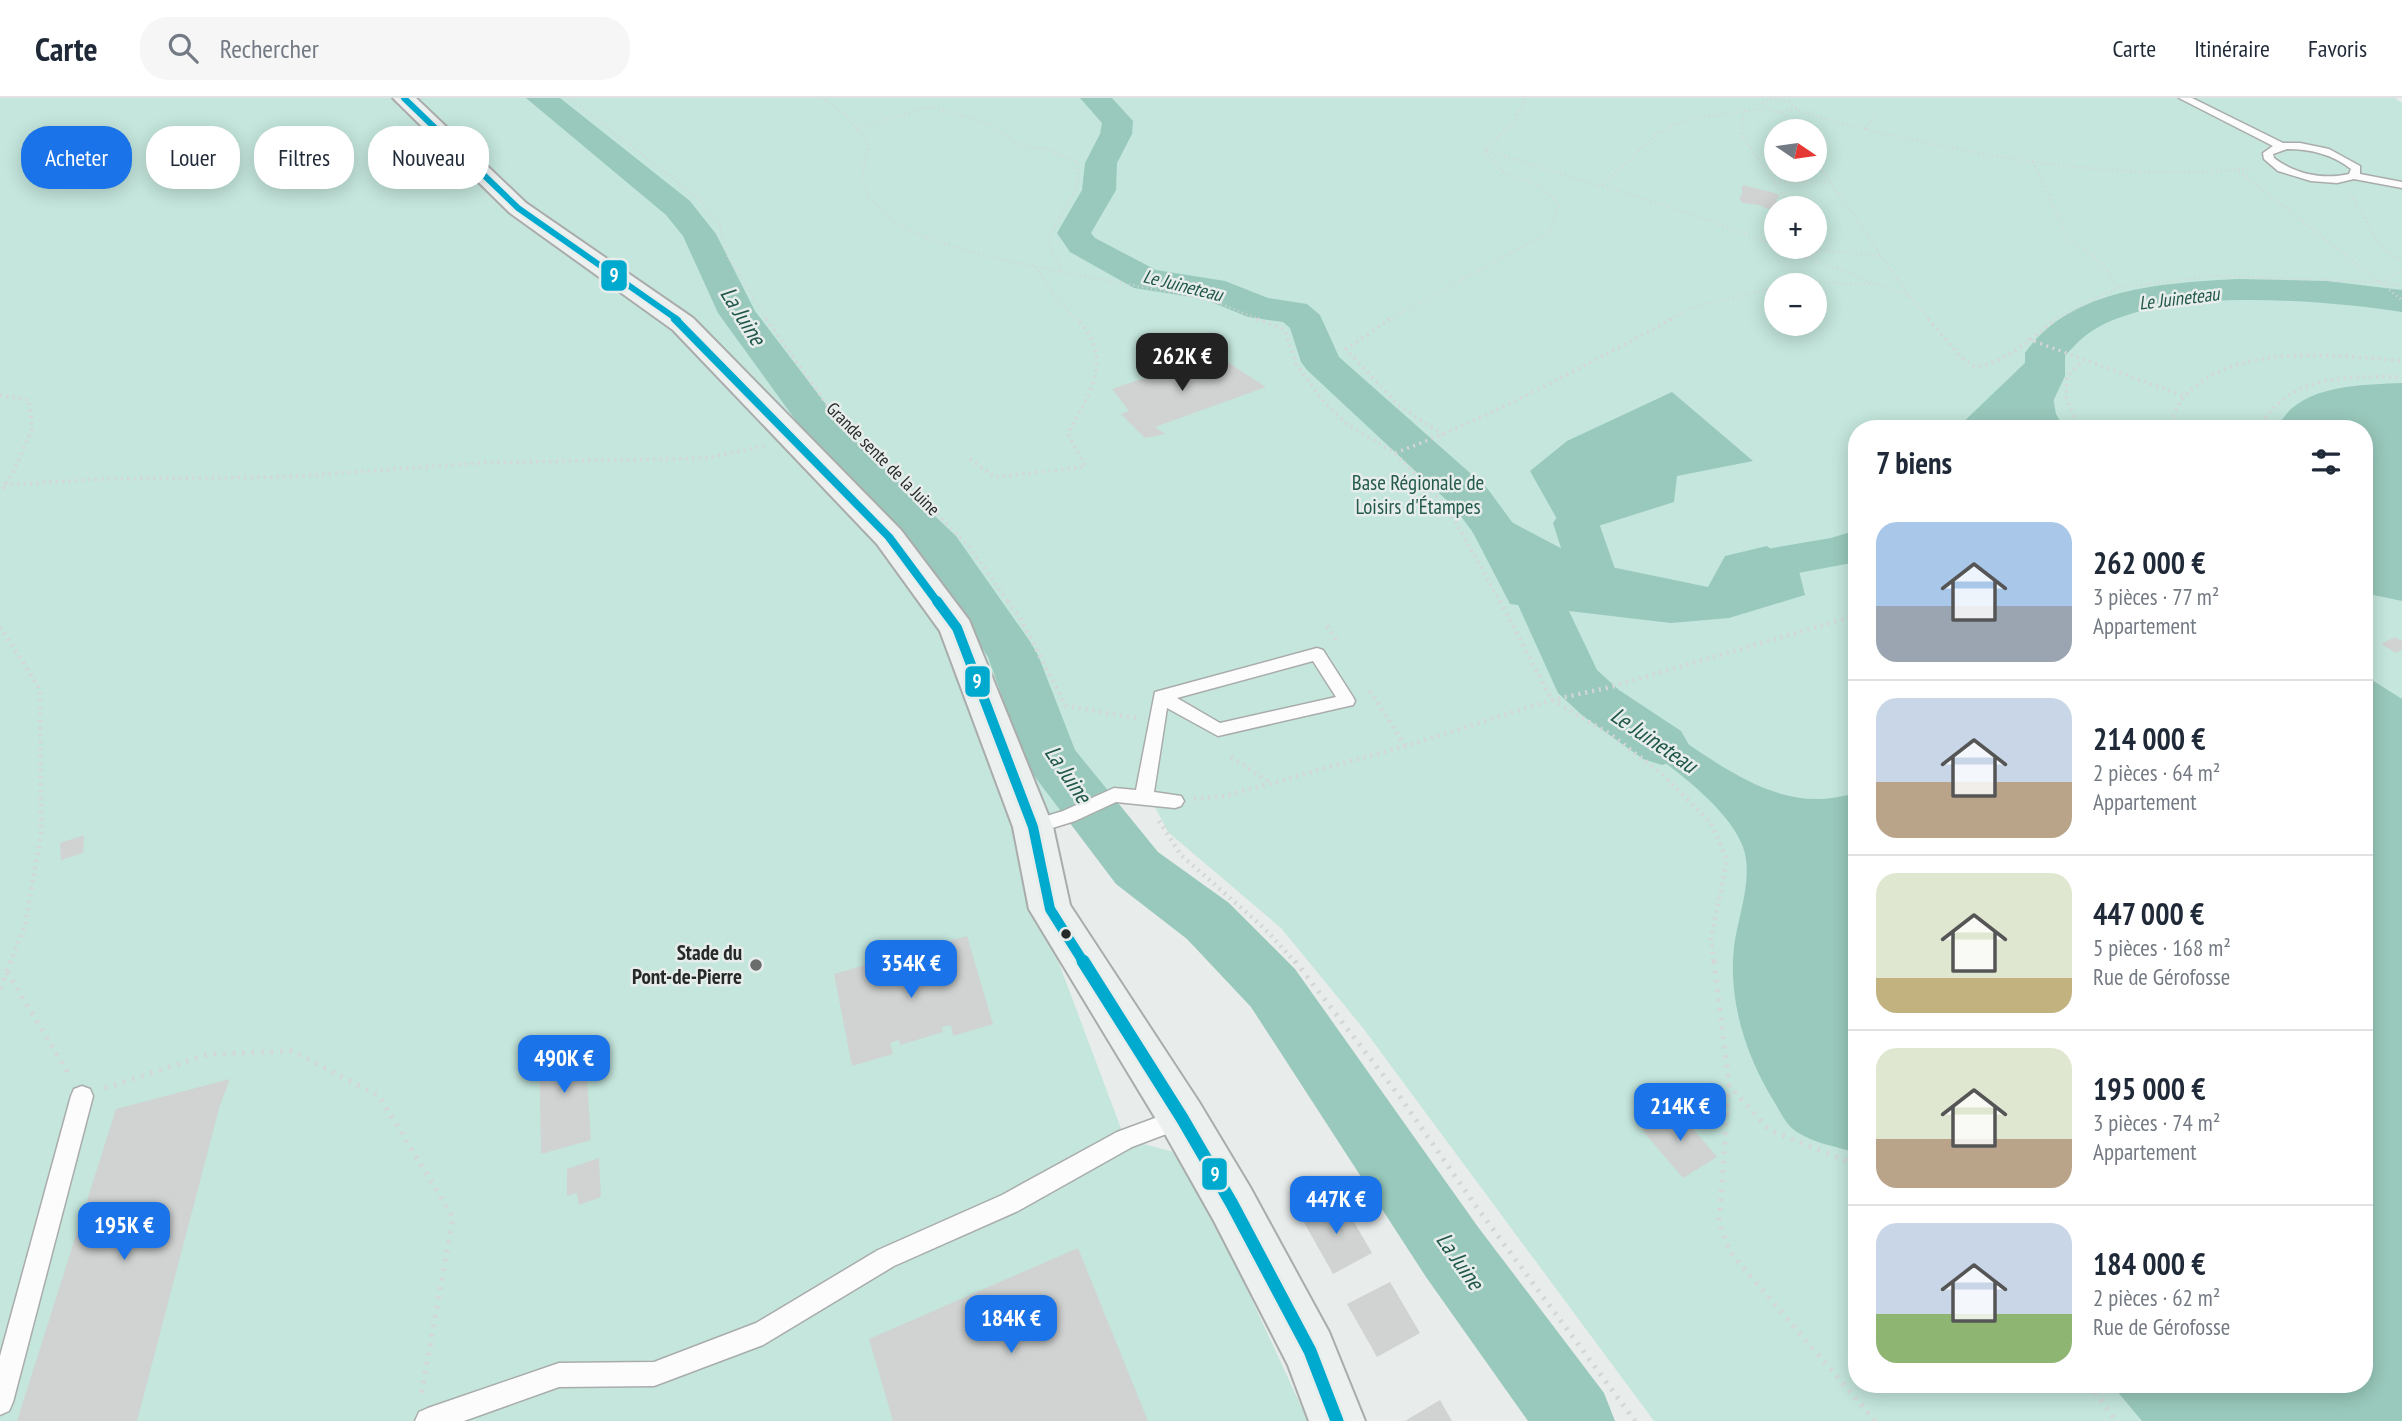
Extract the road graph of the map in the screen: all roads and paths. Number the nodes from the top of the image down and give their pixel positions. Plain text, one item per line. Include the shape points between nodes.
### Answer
1 (404, 98) edge
2 (569, 98) edge
3 (821, 98) edge
4 (1525, 98) edge
5 (2184, 98) edge
6 (1766, 99) edge
7 (1766, 108) junction
8 (1795, 109) junction
9 (1745, 110) junction
10 (1782, 112) junction
11 (1874, 116) dead end
12 (1787, 119) edge
13 (857, 129) junction
14 (1866, 129) junction
15 (2334, 139) dead end
16 (2281, 146) junction
17 (1484, 150) junction
18 (2323, 151) junction
19 (2032, 161) junction
20 (2275, 164) junction
21 (1764, 167) edge
22 (2238, 170) junction
23 (2355, 172) junction
24 (2402, 177) edge
25 (1827, 178) edge
26 (2337, 180) junction
27 (1775, 182) edge
28 (1830, 182) joint
29 (2402, 185) edge
30 (1601, 186) junction
31 (1784, 196) edge
32 (1764, 242) edge
33 (1827, 251) edge
34 (1882, 256) junction
35 (1807, 259) edge
36 (2402, 262) edge
37 (1036, 267) junction
38 (2402, 271) edge
39 (1063, 273) junction
40 (2379, 282) junction
41 (1827, 283) edge
42 (1877, 284) junction
43 (2402, 286) edge
44 (2117, 288) junction
45 (1764, 290) edge
46 (1909, 296) junction
47 (2402, 300) edge
48 (2028, 340) junction
49 (2082, 361) junction
50 (2402, 361) edge
51 (2402, 377) edge
52 (0, 395) edge
53 (2184, 396) junction
54 (2075, 420) edge
55 (2172, 420) edge
56 (2263, 420) edge
57 (1443, 435) junction
58 (794, 439) junction
59 (1395, 453) junction
60 (970, 459) dead end
61 (4, 485) junction
62 (0, 492) edge
63 (1848, 618) edge
64 (0, 627) edge
65 (1161, 696) junction
66 (1552, 700) junction
67 (1157, 726) junction
68 (1231, 757) dead end
69 (1271, 783) junction
70 (1144, 797) junction
71 (1175, 801) joint
72 (1033, 827) junction
73 (7, 972) junction
74 (0, 989) edge
75 (1729, 1085) junction
76 (82, 1096) junction
77 (1182, 1118) junction
78 (1848, 1162) edge
79 (1848, 1390) edge
80 (1850, 1393) edge
81 (2096, 1393) edge
82 (0, 1402) edge
83 (423, 1414) edge
84 (1337, 1421) edge
85 (1635, 1421) edge
86 (1874, 1421) edge
87 (2116, 1421) edge

1 - 58 street via 518,208 683,324
2 - 67 path, Grande sente de la Juine via 699,199 720,225 727,255 768,322 828,407 968,545 1020,618 1066,706
3 - 13 path
4 - 17 path via 1515,121
5 - 16 lane
6 - 7 path
6 - 8 path via 1788,101
7 - 9 path
7 - 10 path
8 - 10 path
8 - 14 path
9 - 21 path via 1743,137
9 - 30 path via 1689,118 1658,133
10 - 12 path
11 - 14 path
13 - 37 path via 869,144 865,187 878,208 941,244
13 - 39 path via 929,106 978,120 1011,141 1078,162 1077,188 1047,239
14 - 19 path
15 - 18 lane
16 - 18 lane
16 - 20 lane via 2267,153
17 - 30 path
17 - 57 path via 1504,173 1540,185 1559,206 1550,232 1397,314 1346,349 1397,404
18 - 23 lane via 2340,157
19 - 22 path via 2161,173
19 - 44 path via 2069,241 2091,254
20 - 22 path
20 - 26 lane via 2296,174
22 - 40 path
23 - 24 lane
23 - 26 lane
23 - 29 lane
25 - 28 path
26 - 36 path via 2349,190 2379,245
27 - 31 path
28 - 34 path
30 - 32 path
33 - 34 path
34 - 46 path
35 - 42 path
37 - 39 path
37 - 60 path via 1058,301 1090,332 1094,344 1096,380 1068,433 1084,467 995,477
38 - 40 path
39 - 59 path via 1211,300 1285,330 1296,364 1324,402 1348,425
40 - 43 path
40 - 44 path via 2214,276
40 - 47 path
41 - 42 path
42 - 46 path
44 - 48 path via 2062,314
45 - 57 path via 1694,307
46 - 48 path via 1975,368 1996,363
48 - 49 path
49 - 53 path
49 - 54 path via 2067,376 2066,397
50 - 53 path via 2266,359 2231,365
51 - 56 path via 2339,380 2295,390 2270,408
52 - 61 path via 29,400 32,429
53 - 55 path
57 - 59 path
58 - 61 path via 706,458 478,463 287,477
58 - 72 street via 889,537 957,628
59 - 66 path via 1448,509
61 - 62 path
63 - 66 path
64 - 73 path via 40,689 41,834 25,925
65 - 65 lane via 1317,654 1347,701 1218,730
65 - 67 lane
66 - 69 path
66 - 75 path via 1610,734 1662,774 1711,823 1727,860 1711,938
67 - 70 lane
68 - 69 path
69 - 71 path via 1225,796
70 - 71 lane
70 - 72 lane via 1114,795
70 - 85 path via 1181,855 1264,928 1303,970
72 - 77 street via 1050,909
73 - 74 path
73 - 76 path
75 - 78 path via 1769,1130
75 - 79 path via 1719,1222 1730,1252
76 - 82 lane
76 - 83 path via 209,1054 292,1051 379,1096 453,1217
77 - 83 lane via 1125,1139 1010,1203 886,1258 763,1333 654,1374 559,1375
77 - 84 street via 1310,1351
80 - 86 path
81 - 87 path

